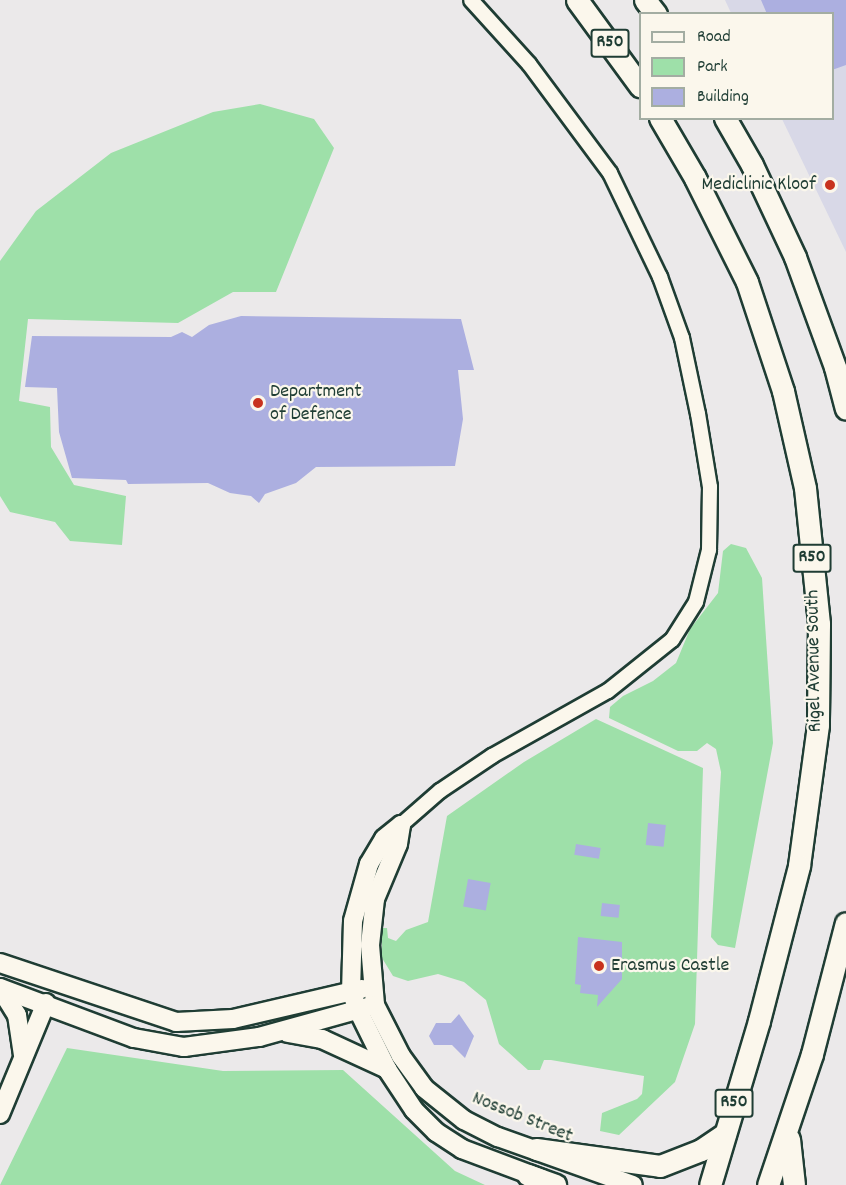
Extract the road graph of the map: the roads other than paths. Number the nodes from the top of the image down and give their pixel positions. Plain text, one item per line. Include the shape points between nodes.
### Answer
1 (471, 0) edge
2 (578, 0) edge
3 (645, 0) edge
4 (654, 12) edge
5 (639, 85) edge
6 (661, 120) edge
7 (726, 120) edge
8 (846, 409) edge
9 (401, 825) junction
10 (846, 923) edge
11 (0, 963) edge
12 (0, 970) edge
13 (0, 988) edge
14 (351, 991) junction
15 (368, 1001) junction
16 (46, 1004) junction
17 (122, 1006) junction
18 (90, 1021) junction
19 (37, 1028) junction
20 (278, 1032) junction
21 (24, 1057) junction
22 (387, 1069) junction
23 (0, 1114) edge
24 (789, 1130) junction
25 (725, 1134) junction
26 (536, 1149) junction
27 (528, 1174) joint
28 (556, 1185) edge
29 (633, 1185) edge
30 (710, 1185) edge
31 (768, 1185) edge
32 (794, 1185) edge

1 - 9 street via 529,64 610,173 660,277 682,338 698,414 710,487 709,550 696,602 672,640 608,691 475,768
2 - 5 main road, R50
3 - 4 main road
6 - 25 main road, Rigel Avenue South / R50 via 747,282 783,391 805,488 819,624 818,725 799,866
7 - 8 main road via 795,257
9 - 14 street, Nossob Street via 384,839 363,879 351,934
9 - 15 street via 398,844 375,899
10 - 24 main road
11 - 17 street
12 - 16 street via 35,990
13 - 16 street
13 - 21 street via 17,1015
14 - 15 street, Nossob Street
14 - 17 street via 252,1015 197,1023 176,1022
15 - 20 street
15 - 22 street, Nossob Street
15 - 26 street, Nossob Street via 401,1056 436,1100 472,1124
16 - 17 street via 69,1000
16 - 18 street
16 - 19 street
18 - 19 street via 69,1020
18 - 20 street via 144,1041 184,1047
19 - 21 street
20 - 22 street via 322,1039
21 - 23 street
22 - 27 street, Nossob Street via 414,1110 436,1132 462,1149
24 - 31 main road
24 - 32 main road
25 - 26 main road via 701,1150 660,1166
25 - 30 main road, Rigel Avenue South / R50
26 - 29 street, Nossob Street
27 - 28 main road

